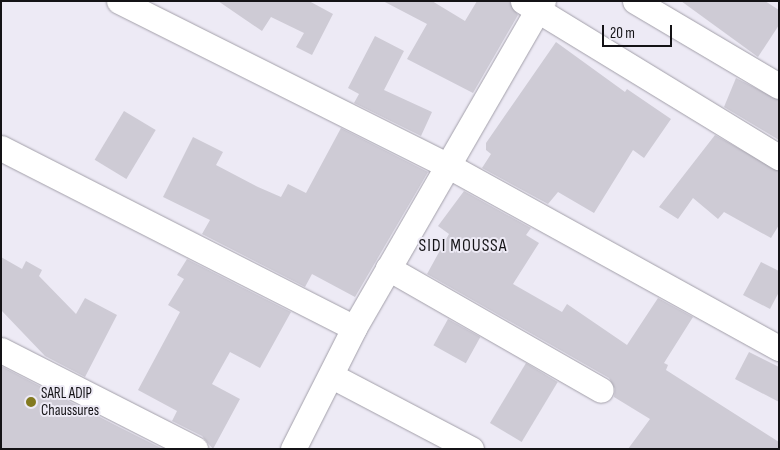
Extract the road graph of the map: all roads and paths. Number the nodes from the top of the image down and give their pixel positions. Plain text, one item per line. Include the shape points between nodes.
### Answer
1 (119, 1) edge
2 (635, 1) edge
3 (535, 4) edge
4 (779, 86) edge
5 (1, 148) edge
6 (779, 157) edge
7 (447, 164) junction
8 (388, 268) junction
9 (354, 328) junction
10 (779, 348) edge
11 (1, 350) edge
12 (332, 376) junction
13 (601, 390) dead end
14 (195, 449) edge
15 (293, 449) edge
16 (471, 449) edge

1 - 7 street
2 - 4 street
3 - 6 street
3 - 7 street
5 - 9 street
7 - 8 street
7 - 10 street
8 - 9 street
8 - 13 street
9 - 12 street
11 - 14 street
12 - 15 street
12 - 16 street

